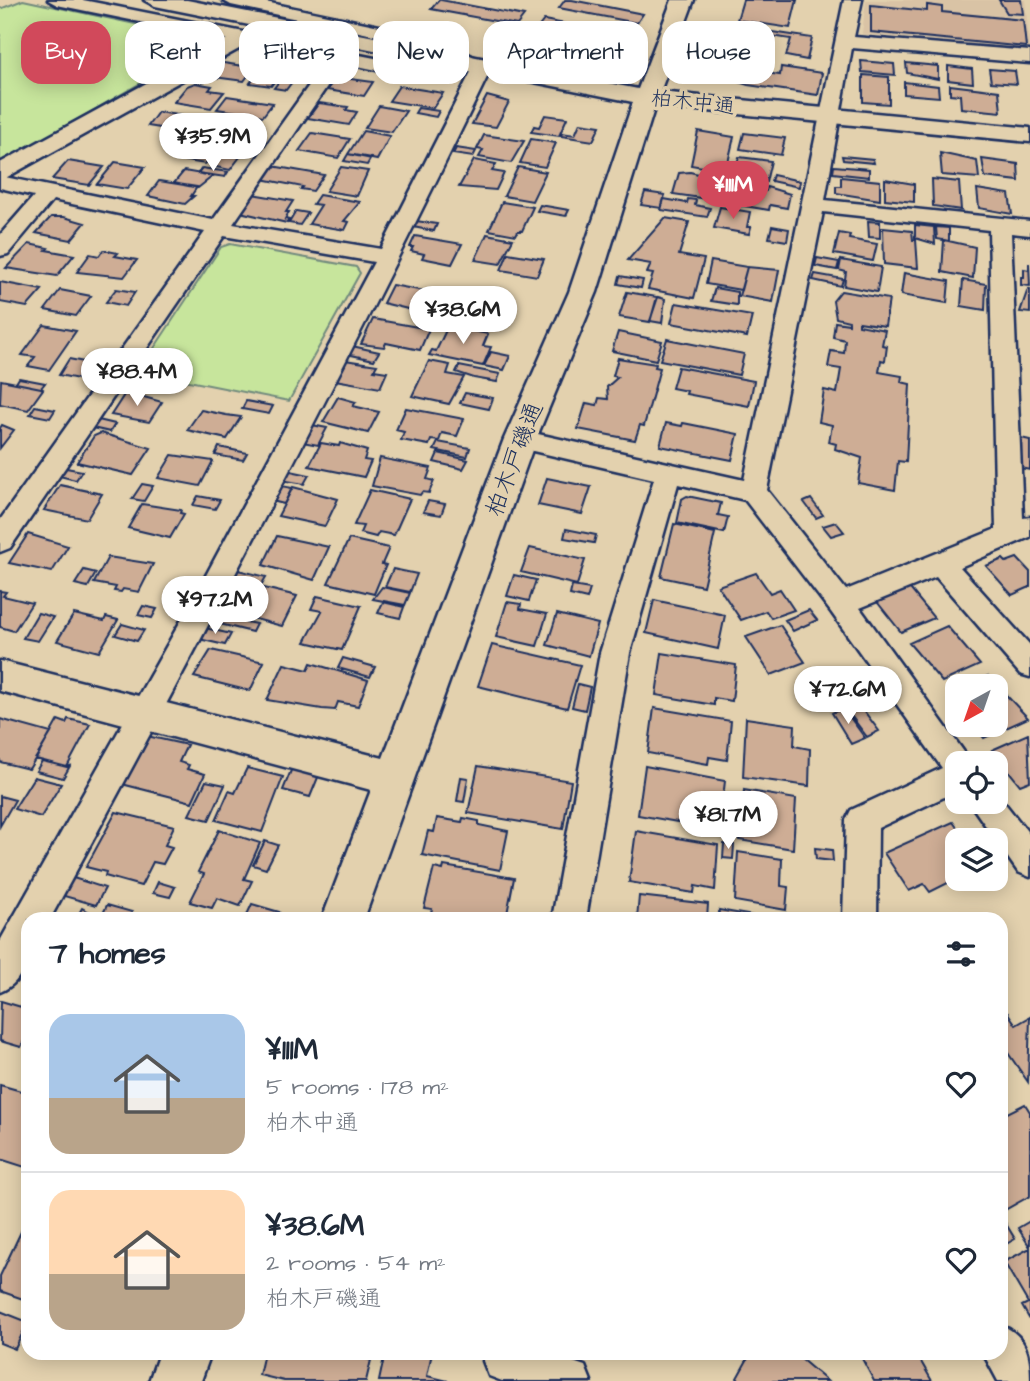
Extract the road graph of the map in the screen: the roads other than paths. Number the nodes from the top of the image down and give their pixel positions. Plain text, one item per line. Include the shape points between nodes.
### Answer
1 (57, 0) edge
2 (155, 0) edge
3 (232, 0) edge
4 (683, 0) edge
5 (853, 0) edge
6 (239, 39) edge
7 (239, 40) edge
8 (844, 42) junction
9 (1030, 57) edge
10 (359, 61) edge
11 (480, 67) junction
12 (319, 84) edge
13 (646, 98) junction
14 (828, 116) junction
15 (1030, 135) edge
16 (0, 173) edge
17 (0, 182) edge
18 (47, 194) junction
19 (814, 205) junction
20 (1000, 224) junction
21 (219, 228) junction
22 (1030, 228) edge
23 (0, 249) edge
24 (390, 258) junction
25 (520, 439) junction
26 (668, 471) junction
27 (754, 492) junction
28 (1020, 531) edge
29 (0, 541) edge
30 (939, 562) junction
31 (841, 604) junction
32 (1030, 664) edge
33 (0, 676) edge
34 (146, 714) junction
35 (948, 751) edge
36 (393, 778) junction
37 (945, 782) edge
38 (994, 814) edge
39 (1030, 861) edge
40 (36, 912) edge
41 (345, 912) edge
42 (570, 912) edge
43 (860, 912) edge
44 (21, 938) edge
45 (0, 975) edge
46 (1008, 1358) edge
47 (182, 1360) edge
48 (503, 1365) edge
49 (175, 1381) edge
50 (570, 1381) edge
51 (1022, 1381) edge

1 - 6 street
2 - 11 street, 柏木中通
3 - 11 street via 441,44
4 - 13 street, 柏木戸磯通
5 - 8 street
7 - 16 street
8 - 9 street
8 - 14 street
10 - 11 street via 415,72
11 - 13 street, 柏木中通
11 - 24 street
12 - 21 street
13 - 14 street, 柏木中通
13 - 25 street, 柏木戸磯通 via 583,292
14 - 15 street, 柏木中通
14 - 19 street
17 - 18 street
18 - 21 street
18 - 23 street
19 - 20 street
19 - 27 street
20 - 22 street
20 - 28 street
21 - 24 street
21 - 29 street
24 - 34 street
25 - 26 street
25 - 36 street, 柏木戸磯通
26 - 27 street
26 - 42 street via 615,653
27 - 31 street
28 - 30 street
30 - 31 street
30 - 32 street
31 - 35 street
33 - 34 street
34 - 36 street
34 - 40 street
36 - 41 street, 柏木戸磯通
37 - 43 street via 862,820
38 - 39 street
44 - 45 street
46 - 51 street
47 - 49 street
48 - 50 street

